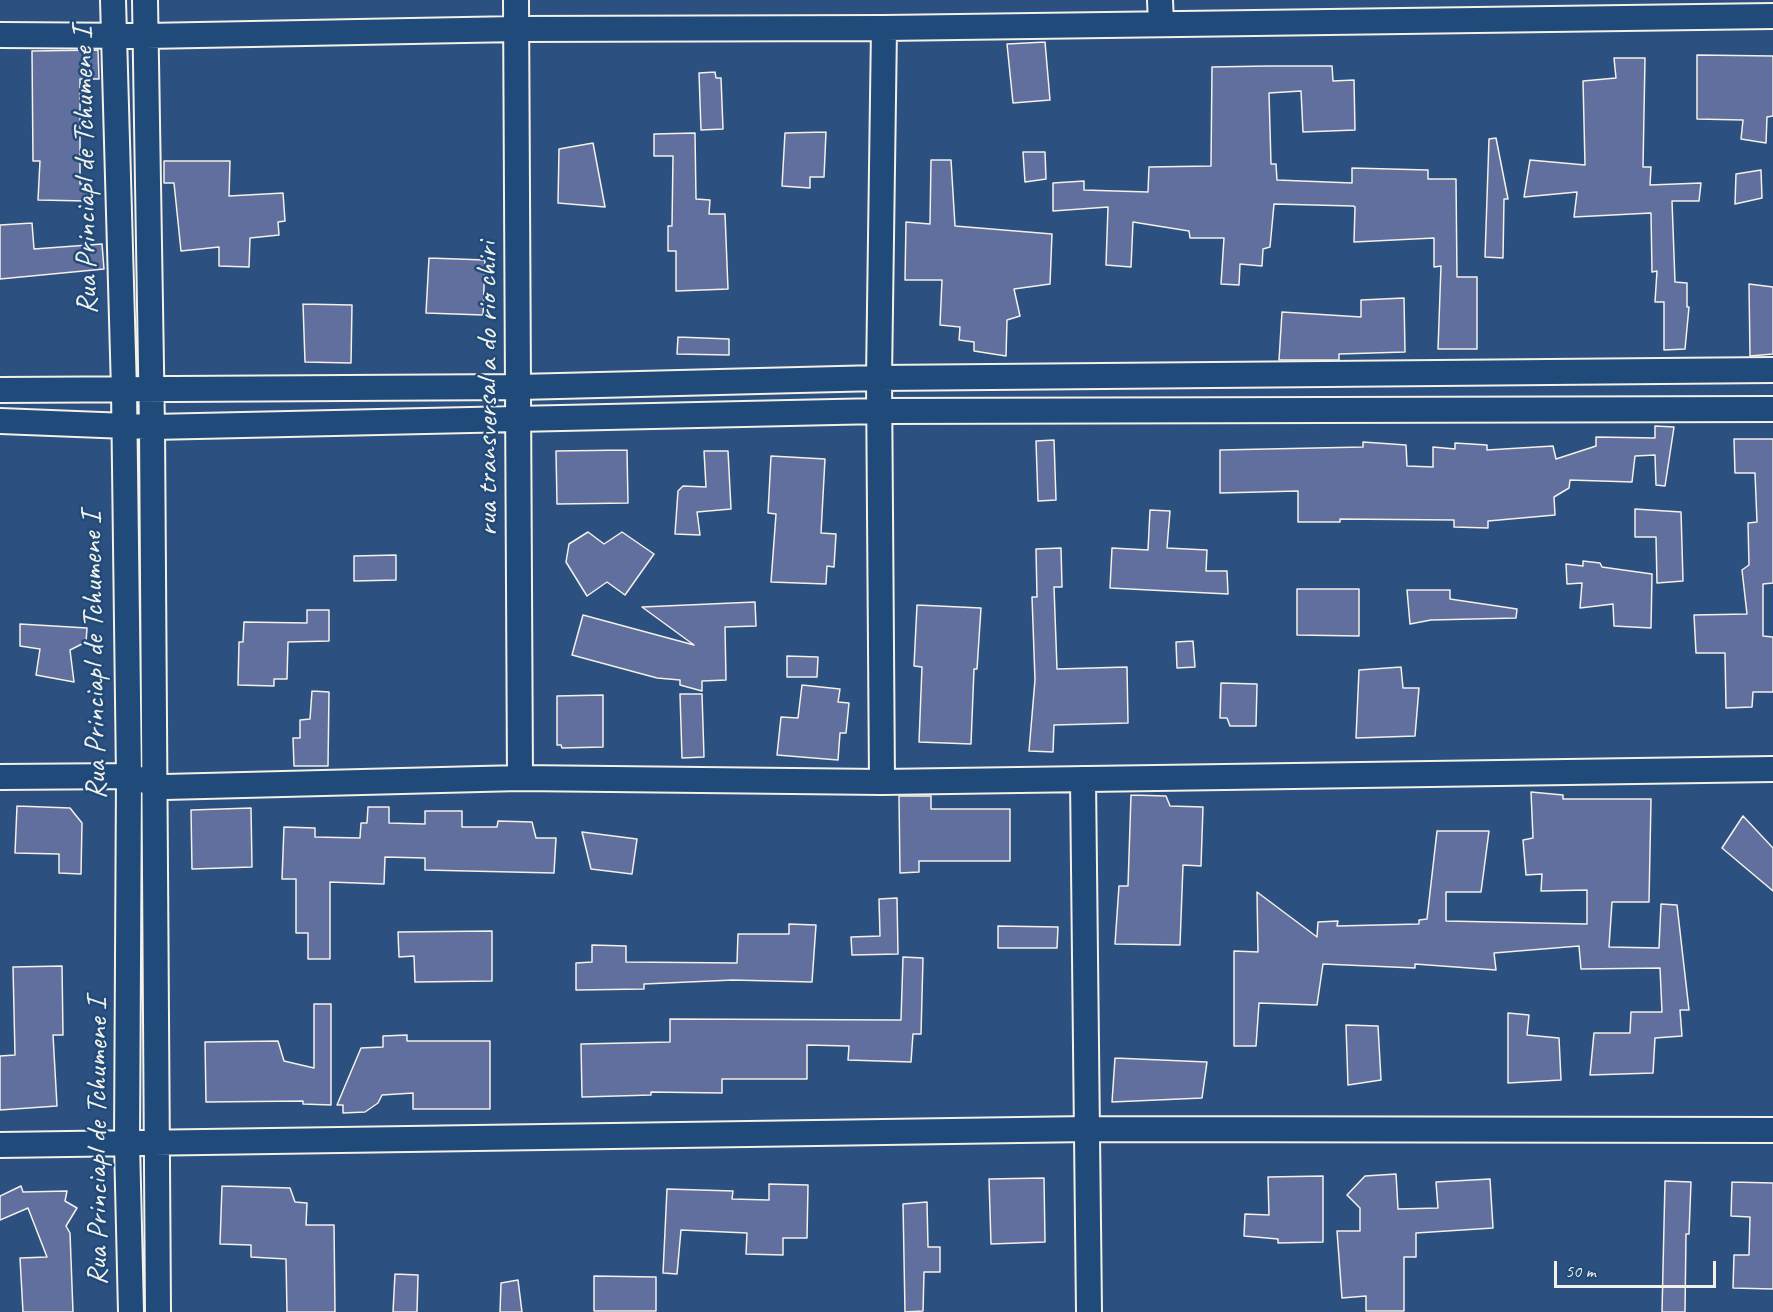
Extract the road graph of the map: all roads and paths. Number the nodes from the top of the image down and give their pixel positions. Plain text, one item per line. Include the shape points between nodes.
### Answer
1 (113, 0) edge
2 (145, 0) edge
3 (516, 0) edge
4 (1160, 0) edge
5 (1773, 16) edge
6 (1161, 24) junction
7 (884, 28) junction
8 (517, 29) junction
9 (0, 35) edge
10 (114, 36) junction
11 (146, 36) junction
12 (1773, 370) edge
13 (879, 378) junction
14 (519, 387) junction
15 (0, 390) edge
16 (123, 390) junction
17 (151, 390) junction
18 (1773, 409) edge
19 (880, 411) junction
20 (520, 420) junction
21 (0, 421) edge
22 (122, 427) junction
23 (152, 427) junction
24 (1773, 769) edge
25 (129, 776) junction
26 (0, 777) edge
27 (520, 778) junction
28 (1083, 779) junction
29 (882, 782) junction
30 (154, 783) junction
31 (1088, 1129) junction
32 (1773, 1130) edge
33 (127, 1143) junction
34 (158, 1143) junction
35 (0, 1145) edge
36 (130, 1312) edge
37 (158, 1312) edge
38 (1089, 1312) edge

1 - 10 street, Rua Princiapl de Tchumene I
2 - 11 street, Rua Princiapl de Tchumene I
3 - 8 street, rua transversal a do rio chiri
4 - 6 street
5 - 6 street
6 - 7 street
7 - 8 street
7 - 13 street
8 - 11 street
8 - 14 street, rua transversal a do rio chiri
9 - 10 street
10 - 11 street
10 - 16 street, Rua Princiapl de Tchumene I
11 - 17 street, Rua Princiapl de Tchumene I
12 - 13 street
13 - 14 street
13 - 19 street
14 - 17 street
14 - 20 street, rua transversal a do rio chiri
15 - 16 street
16 - 17 street
16 - 22 street, Rua Princiapl de Tchumene I
17 - 23 street, Rua Princiapl de Tchumene I
18 - 19 street
19 - 20 street
19 - 29 street
20 - 23 street
20 - 27 street, rua transversal a do rio chiri
21 - 22 street
22 - 23 street
22 - 25 street, Rua Princiapl de Tchumene I
23 - 30 street, Rua Princiapl de Tchumene I
24 - 28 street
25 - 26 street
25 - 30 street
25 - 33 street, Rua Princiapl de Tchumene I
27 - 29 street
27 - 30 street via 165,787
28 - 29 street
28 - 31 street
30 - 34 street, Rua Princiapl de Tchumene I
31 - 32 street
31 - 34 street
31 - 38 street
33 - 34 street
33 - 35 street
33 - 36 street, Rua Princiapl de Tchumene I
34 - 37 street, Rua Princiapl de Tchumene I

